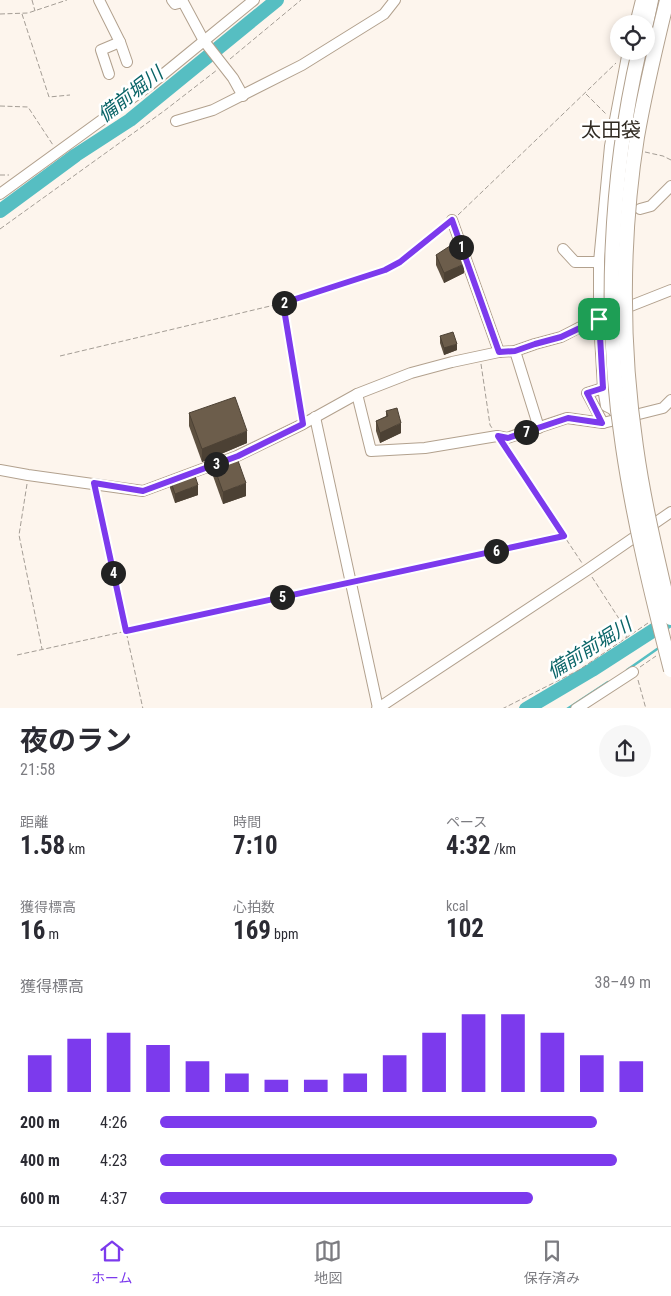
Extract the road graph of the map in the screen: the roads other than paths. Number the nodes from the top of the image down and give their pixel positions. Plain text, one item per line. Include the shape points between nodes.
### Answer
1 (99, 0) edge
2 (172, 0) edge
3 (254, 0) edge
4 (395, 0) edge
5 (641, 0) edge
6 (651, 0) edge
7 (667, 0) edge
8 (637, 15) edge
9 (648, 15) edge
10 (655, 27) edge
11 (668, 31) dead end
12 (204, 41) junction
13 (120, 42) junction
14 (626, 60) edge
15 (637, 60) edge
16 (127, 62) dead end
17 (109, 74) dead end
18 (242, 96) junction
19 (176, 120) dead end
20 (671, 186) edge
21 (0, 194) edge
22 (640, 209) dead end
23 (452, 220) road end
24 (638, 228) dead end
25 (563, 249) dead end
26 (600, 259) junction
27 (671, 290) edge
28 (599, 319) junction
29 (515, 351) junction
30 (499, 352) junction
31 (603, 388) junction
32 (357, 394) junction
33 (671, 400) edge
34 (315, 418) junction
35 (620, 418) junction
36 (602, 423) junction
37 (539, 428) junction
38 (0, 470) edge
39 (671, 512) edge
40 (671, 618) edge
41 (671, 670) edge
42 (633, 672) road end
43 (377, 708) edge
44 (576, 708) edge

1 - 13 street
2 - 12 street via 175,4 183,2
3 - 12 street
4 - 18 street via 384,14 302,65
5 - 8 street
6 - 9 highway
7 - 40 highway, bridge via 637,138 626,248 626,300 627,356 636,446
10 - 11 street
12 - 18 street via 233,78
12 - 21 street via 150,85
13 - 16 street
13 - 17 street via 101,50
14 - 26 street via 614,122
15 - 41 highway, bridge via 617,194 613,253 614,356 618,413 632,498
18 - 19 street via 212,110
20 - 22 street via 651,206
23 - 30 street
24 - 26 street via 631,228 614,249
25 - 26 street via 575,262
26 - 28 street
27 - 28 street
28 - 29 street via 561,337
28 - 31 street
29 - 30 street
29 - 37 street
30 - 32 street via 411,373
31 - 35 street via 606,406
31 - 36 street via 587,393
32 - 34 street
32 - 37 street via 371,452 425,448 498,436 508,438
33 - 35 street via 663,408
34 - 38 street via 238,456 143,491
34 - 43 street
35 - 36 street
36 - 37 street via 568,418
39 - 43 street
42 - 44 street

